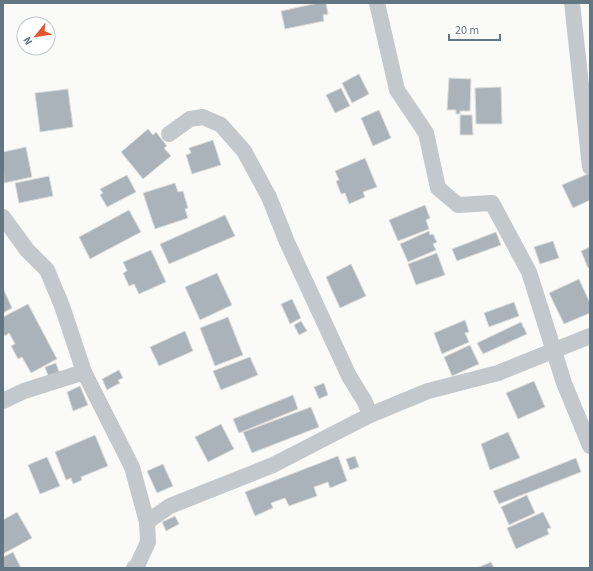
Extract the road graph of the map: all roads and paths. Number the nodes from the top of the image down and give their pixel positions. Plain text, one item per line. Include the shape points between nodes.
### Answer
1 (377, 3) edge
2 (572, 3) edge
3 (169, 134) dead end
4 (590, 167) edge
5 (3, 217) edge
6 (590, 336) edge
7 (554, 351) junction
8 (84, 372) junction
9 (3, 401) edge
10 (370, 415) junction
11 (590, 446) edge
12 (147, 522) junction
13 (134, 568) edge

1 - 7 street via 397,90 426,134 438,188 458,206 492,203 529,272
2 - 4 street
3 - 10 street via 190,119 203,117 221,125 244,151 269,197 349,376
5 - 8 street via 27,250 47,270
6 - 7 street
7 - 10 street via 498,373 428,392
7 - 11 street
8 - 9 street via 24,391
8 - 12 street via 132,467
10 - 12 street via 273,465 170,506
12 - 13 street via 148,542

